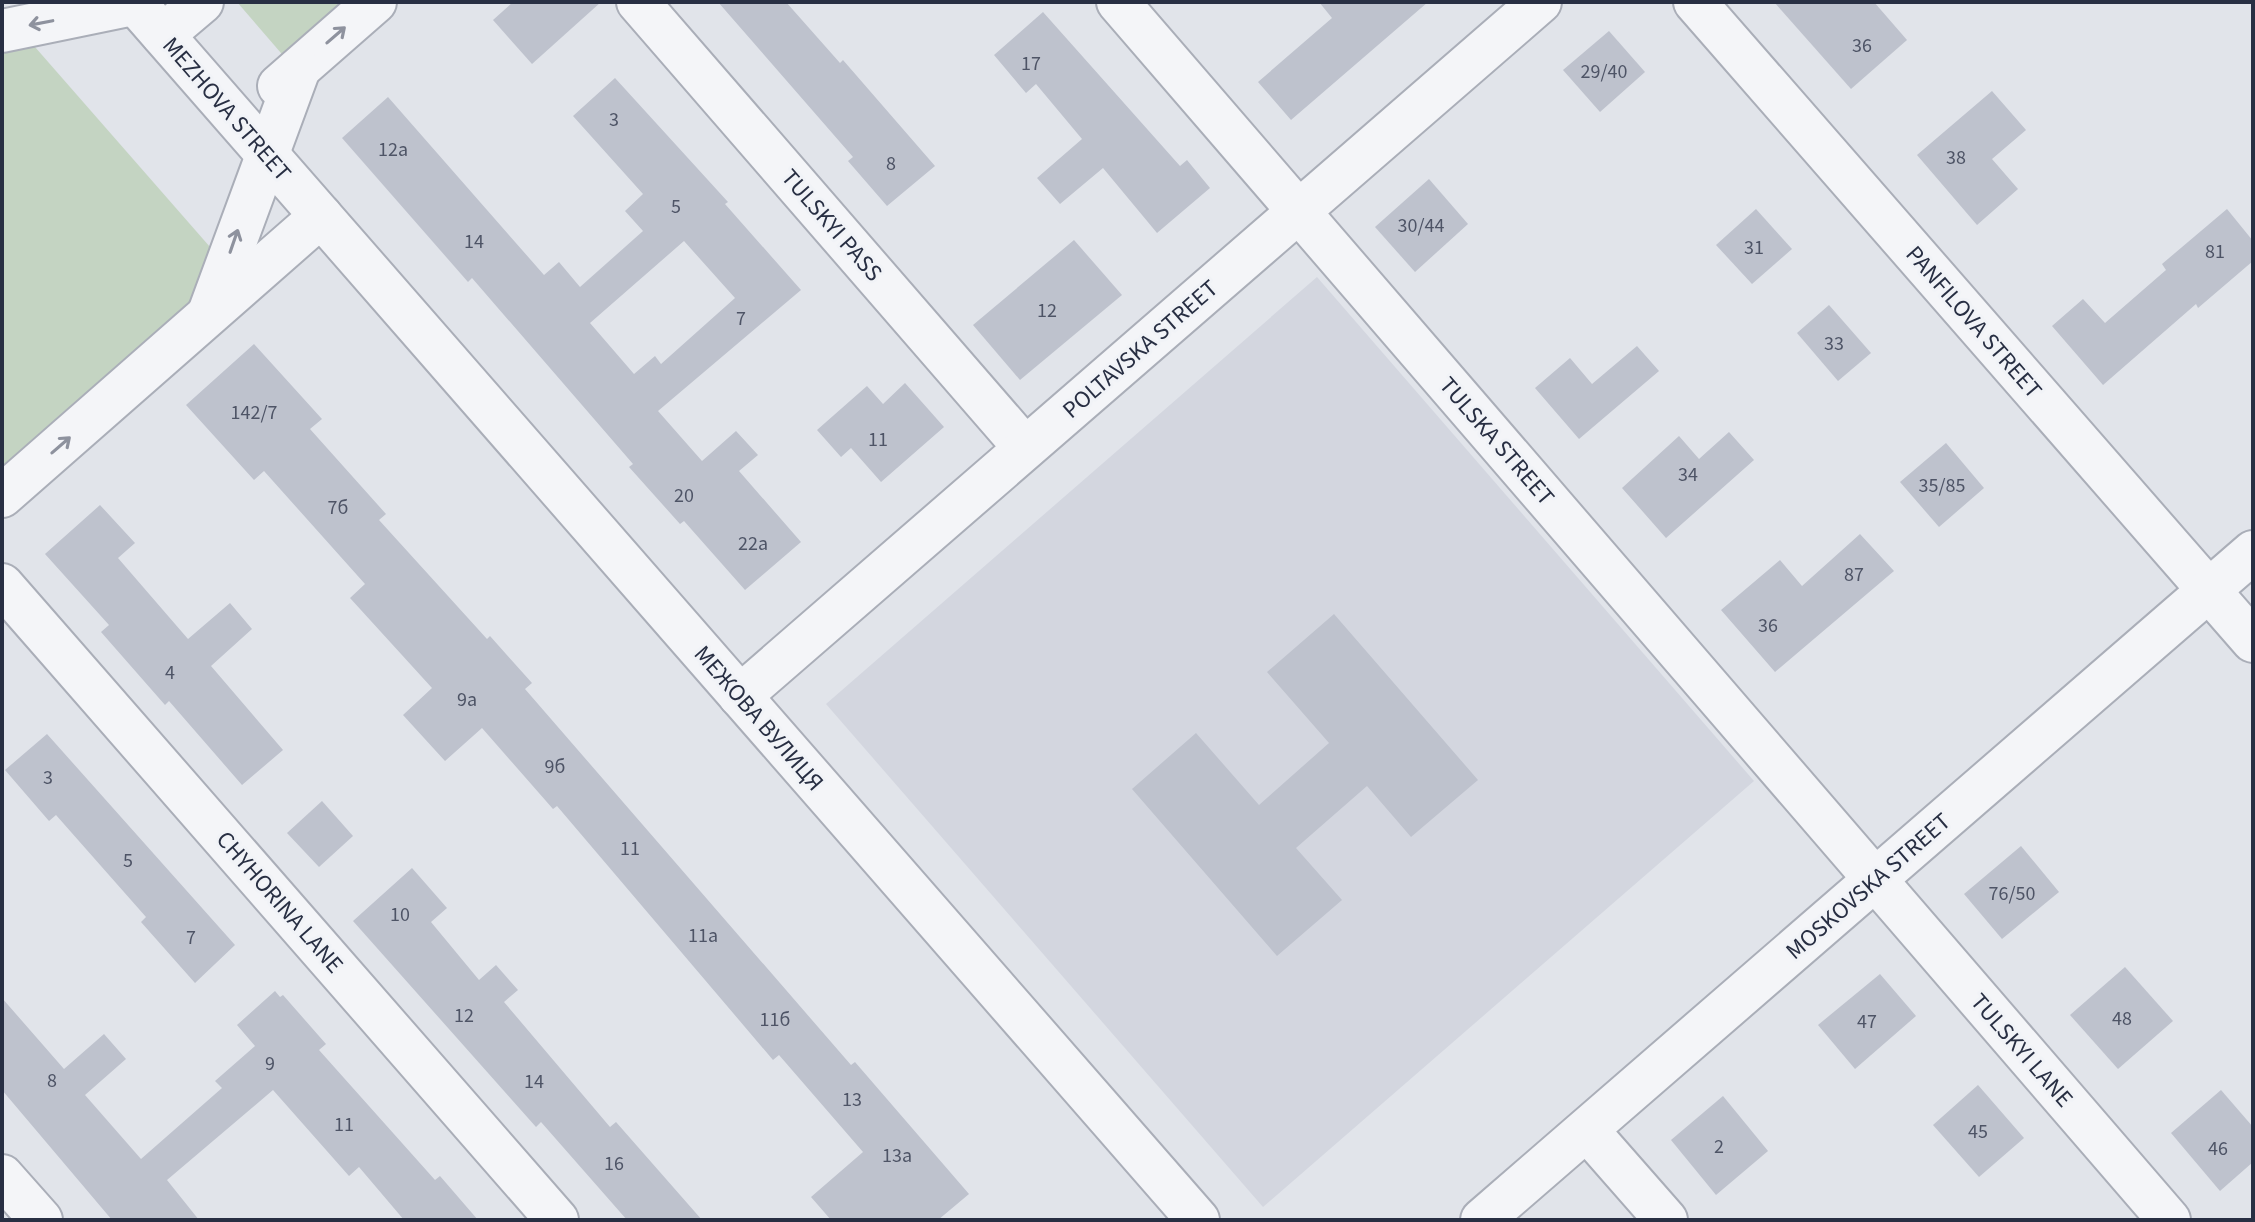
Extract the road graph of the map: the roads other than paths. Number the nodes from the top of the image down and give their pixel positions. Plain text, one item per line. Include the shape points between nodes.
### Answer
1 (202, 2) edge
2 (375, 2) edge
3 (638, 2) edge
4 (1118, 2) edge
5 (1540, 2) edge
6 (1695, 2) edge
7 (144, 11) edge
8 (2, 31) edge
9 (299, 69) junction
10 (238, 121) junction
11 (265, 152) junction
12 (1298, 211) junction
13 (321, 216) junction
14 (208, 315) junction
15 (1025, 448) junction
16 (2, 496) edge
17 (2253, 552) edge
18 (2, 585) edge
19 (2208, 590) junction
20 (2253, 641) edge
21 (740, 696) junction
22 (1875, 879) junction
23 (1587, 1130) junction
24 (2, 1176) edge
25 (41, 1220) edge
26 (557, 1220) edge
27 (1198, 1220) edge
28 (1482, 1220) edge
29 (1666, 1220) edge
30 (2169, 1220) edge

1 - 7 street
9 -> 2 street
3 - 15 street, TULSKYI PASS
4 - 12 street, TULSKA STREET
5 - 12 street, POLTAVSKA STREET
6 - 19 street, PANFILOVA STREET
7 -> 8 street
7 - 10 street, MEZHOVA STREET
9 - 10 street
9 - 11 street
10 - 11 street, MEZHOVA STREET
11 - 13 street, MEZHOVA STREET
14 -> 11 street
12 - 15 street, POLTAVSKA STREET
12 - 22 street, TULSKA STREET
13 - 14 street
13 - 21 street, МЕЖОВА ВУЛИЦЯ
16 -> 14 street
15 - 21 street, POLTAVSKA STREET
17 - 19 street, MOSKOVSKA STREET
18 - 26 street, CHYHORINA LANE
19 - 20 street, PANFILOVA STREET
19 - 22 street, MOSKOVSKA STREET
21 - 27 street, МЕЖОВА ВУЛИЦЯ
22 - 23 street, MOSKOVSKA STREET
22 - 30 street, TULSKYI LANE
23 - 28 street, MOSKOVSKA STREET
23 - 29 street
24 - 25 street

